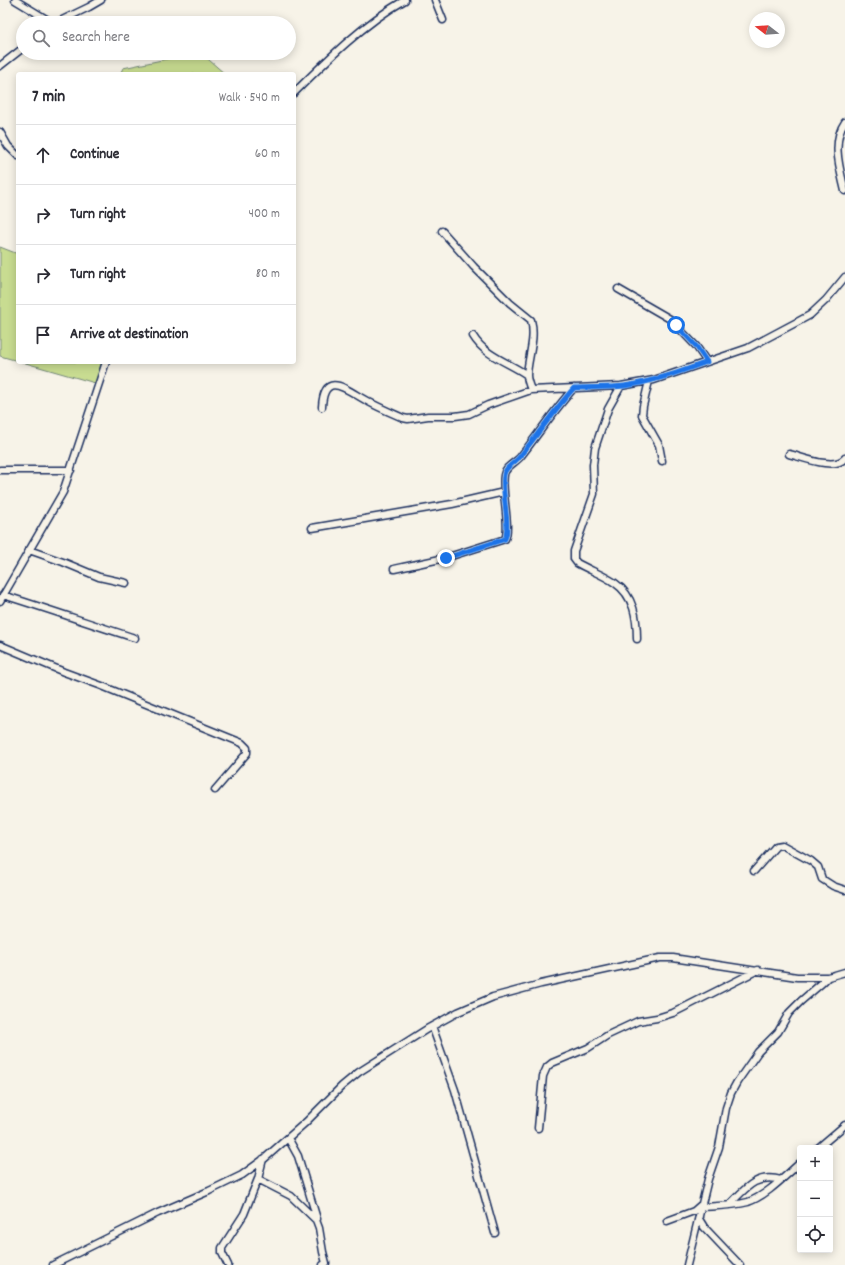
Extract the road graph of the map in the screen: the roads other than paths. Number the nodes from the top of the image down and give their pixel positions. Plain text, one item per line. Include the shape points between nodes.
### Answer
1 (16, 0) edge
2 (101, 0) edge
3 (405, 0) edge
4 (434, 0) edge
5 (43, 16) edge
6 (71, 16) edge
7 (443, 20) dead end
8 (16, 53) edge
9 (0, 66) edge
10 (296, 91) edge
11 (845, 122) edge
12 (0, 132) edge
13 (16, 154) edge
14 (845, 191) edge
15 (442, 231) dead end
16 (845, 277) edge
17 (618, 289) dead end
18 (473, 336) dead end
19 (707, 362) junction
20 (105, 364) edge
21 (527, 375) junction
22 (649, 381) junction
23 (621, 386) junction
24 (574, 388) junction
25 (530, 390) junction
26 (322, 408) dead end
27 (789, 454) dead end
28 (845, 458) edge
29 (662, 461) dead end
30 (0, 470) edge
31 (71, 470) junction
32 (504, 492) junction
33 (312, 528) dead end
34 (29, 550) junction
35 (394, 569) dead end
36 (126, 582) dead end
37 (2, 593) edge
38 (135, 638) dead end
39 (637, 639) dead end
40 (0, 646) edge
41 (215, 790) dead end
42 (754, 871) dead end
43 (845, 890) edge
44 (758, 970) junction
45 (845, 972) edge
46 (828, 977) junction
47 (432, 1026) junction
48 (845, 1125) edge
49 (538, 1128) dead end
50 (288, 1138) junction
51 (822, 1145) edge
52 (264, 1159) junction
53 (797, 1166) edge
54 (258, 1179) junction
55 (781, 1180) junction
56 (702, 1205) junction
57 (729, 1205) junction
58 (698, 1219) junction
59 (668, 1221) dead end
60 (318, 1224) junction
61 (495, 1233) dead end
62 (326, 1264) edge
63 (53, 1265) edge
64 (228, 1265) edge
65 (687, 1265) edge
66 (740, 1265) edge

1 - 5 street
2 - 6 street
3 - 10 street via 369,25
4 - 7 street
8 - 9 street
11 - 14 street via 840,130 838,152
12 - 13 street
15 - 21 street via 474,268 531,320 533,333
16 - 19 street via 826,300 799,321 748,348
17 - 19 street via 670,319 696,346
18 - 21 street via 489,354
19 - 22 street
20 - 31 street
21 - 25 street
22 - 23 street
22 - 29 street via 642,415 659,445
23 - 24 street
23 - 39 street via 608,409 598,437 593,465 594,494 573,555 577,563 615,583 624,591 636,615
24 - 25 street
24 - 32 street via 518,459 506,469
25 - 26 street via 469,414 428,416 408,420 368,402 339,385 333,385 324,394
27 - 28 street via 837,464
30 - 31 street
31 - 34 street via 64,492
32 - 33 street via 452,504
32 - 35 street via 507,529 505,539 446,558
34 - 36 street via 99,577
34 - 37 street
37 - 38 street
40 - 41 street via 242,743 248,748 247,753
42 - 43 street via 776,846 782,845 812,861 818,867 822,879
44 - 46 street via 797,977
44 - 47 street via 673,958 648,960 493,997
44 - 49 street via 673,1012 658,1018 638,1021 588,1048 552,1063 543,1076
45 - 46 street
46 - 56 street via 789,1013 778,1032 762,1047 737,1082 728,1101 719,1147
47 - 50 street via 359,1072
47 - 61 street via 455,1090
48 - 51 street
50 - 52 street
50 - 60 street via 298,1156
52 - 54 street
52 - 63 street via 242,1175
53 - 55 street
54 - 60 street via 291,1196
54 - 64 street via 244,1214 222,1248
55 - 57 street via 750,1201
55 - 57 street via 776,1178 752,1182
56 - 57 street
56 - 58 street
56 - 59 street via 694,1211
58 - 65 street
58 - 66 street
60 - 62 street

